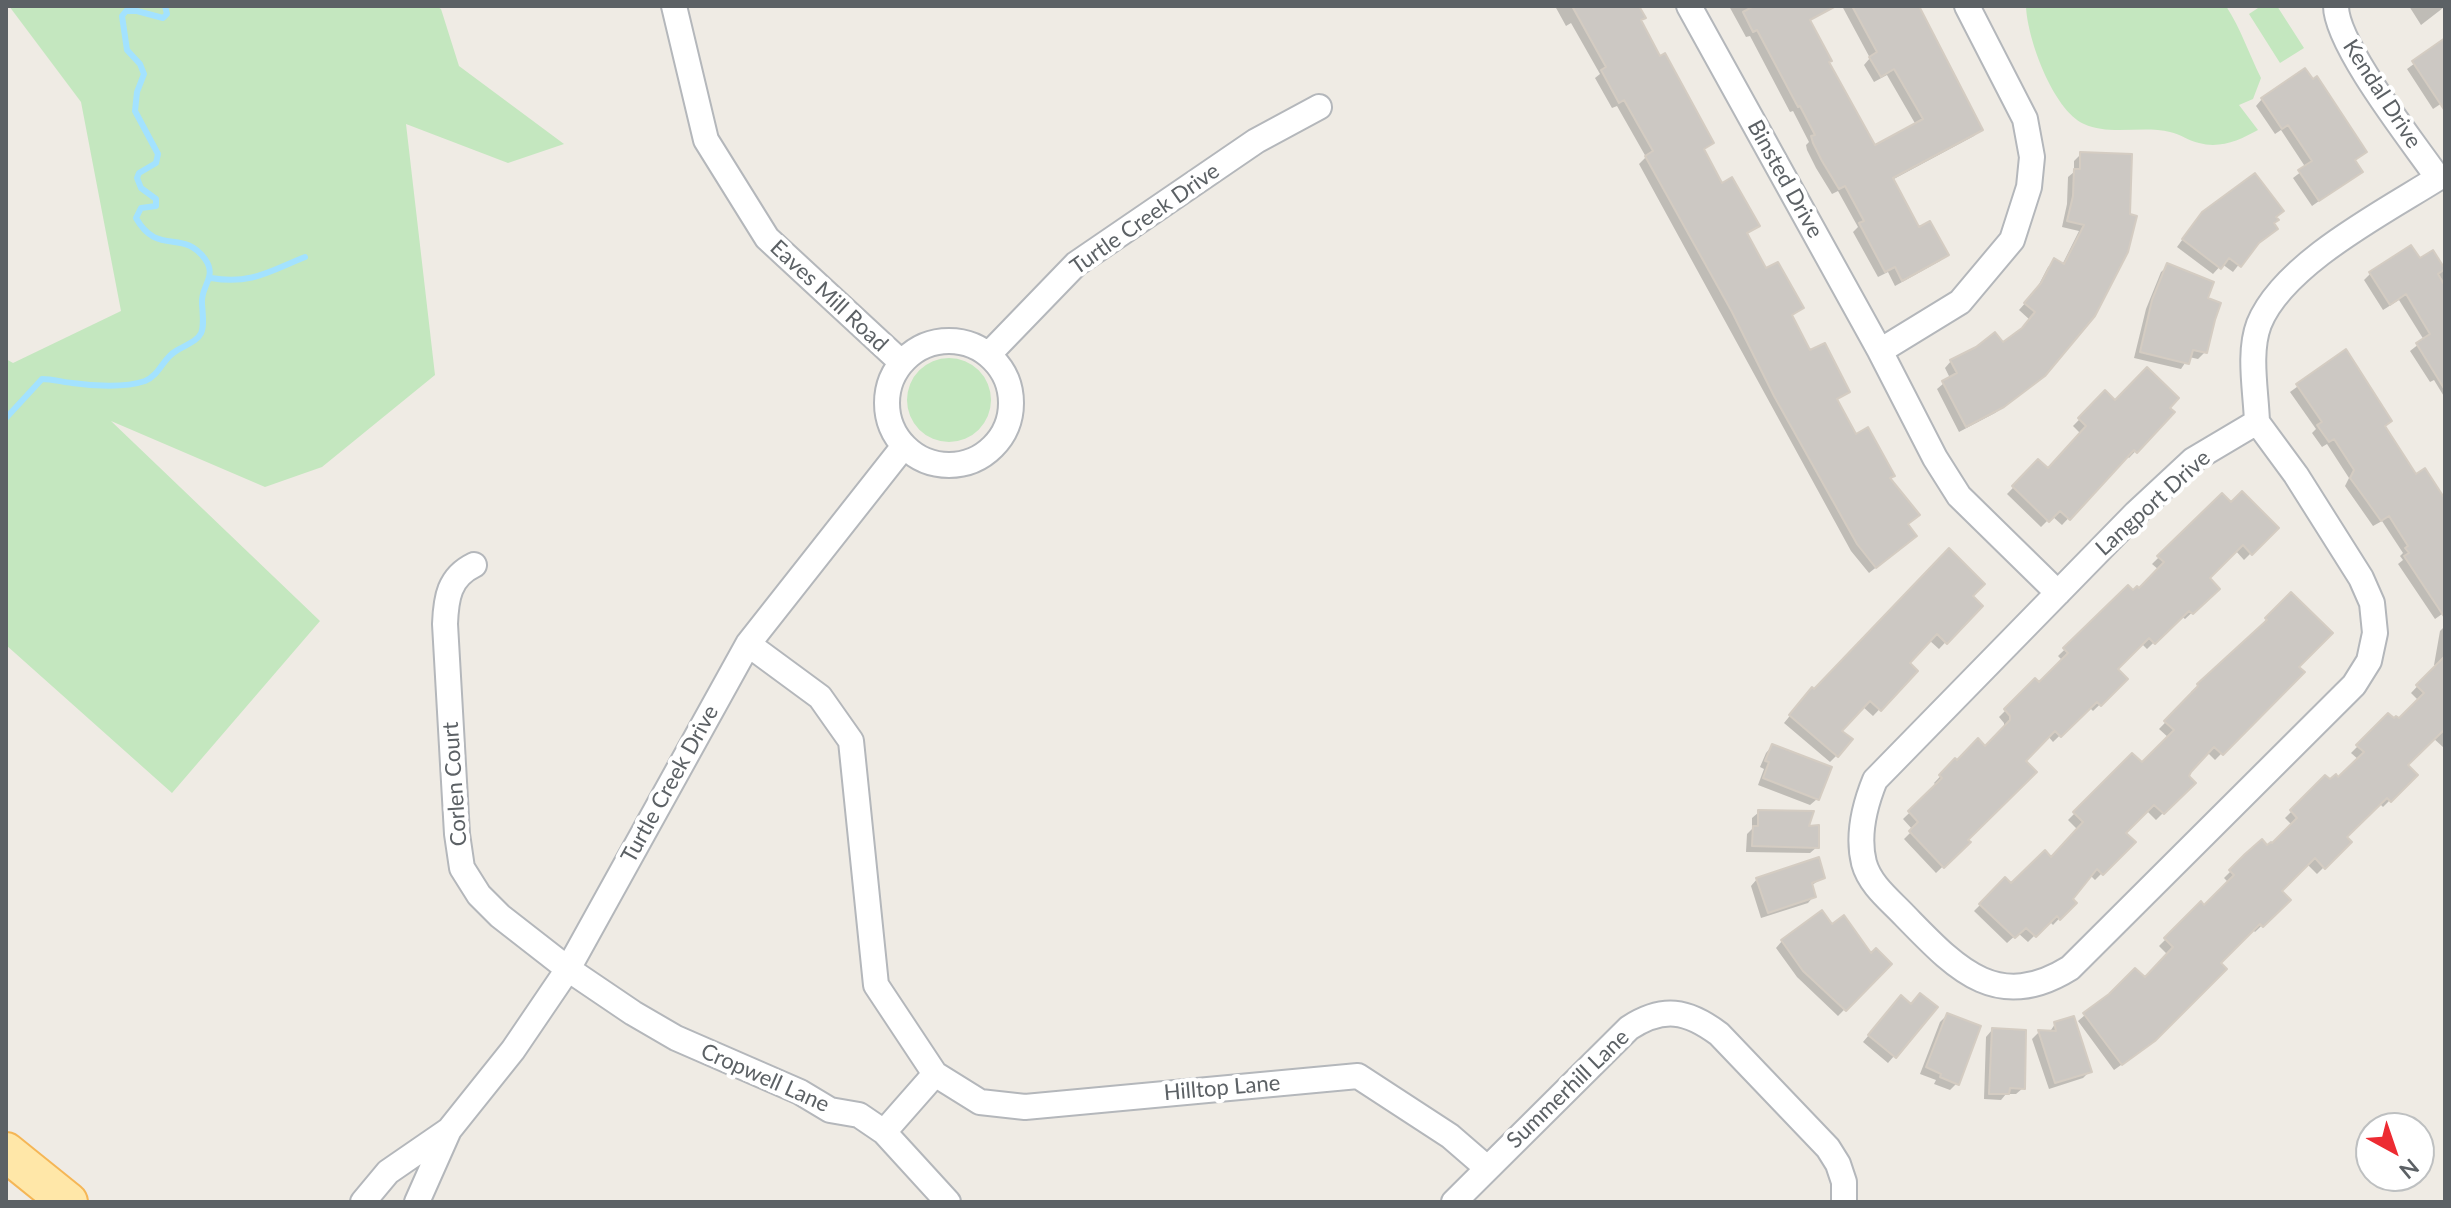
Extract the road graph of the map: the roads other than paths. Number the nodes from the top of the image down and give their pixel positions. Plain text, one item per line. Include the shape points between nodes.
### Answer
1 (674, 6) edge
2 (1689, 6) edge
3 (1967, 6) edge
4 (2336, 6) edge
5 (1319, 107) dead end
6 (2443, 180) edge
7 (1880, 351) junction
8 (989, 354) junction
9 (901, 362) junction
10 (2257, 422) junction
11 (904, 446) junction
12 (474, 565) dead end
13 (2058, 593) junction
14 (748, 644) junction
15 (568, 969) junction
16 (935, 1074) junction
17 (449, 1130) junction
18 (884, 1132) junction
19 (6, 1152) edge
20 (1487, 1168) junction
21 (68, 1202) edge
22 (363, 1202) edge
23 (417, 1202) edge
24 (948, 1202) edge
25 (1454, 1202) edge
26 (1844, 1202) edge

1 - 9 street, Eaves Mill Road via 706,140 767,238
2 - 7 street, Binsted Drive
3 - 7 street via 2025,119 2032,157 2029,187 2012,240 1960,302
4 - 6 street, Kendal Drive via 2348,47
5 - 8 street, Turtle Creek Drive via 1256,141 1076,264
6 - 10 street via 2305,264 2278,290 2259,324 2254,348
7 - 13 street, Binsted Drive via 1959,496
8 - 9 street via 960,341 928,344
8 - 11 street via 1004,373 1011,395 1009,419 999,441 978,458 953,465 926,461
9 - 11 street via 886,405 891,427
10 - 13 street, Langport Drive via 2193,460
10 - 13 street, Langport Drive via 2361,578 2372,603 2375,633 2369,661 2354,685 2070,968 2047,982 2004,987 1971,977 1944,956 1872,882 1861,835 1864,807 1875,780
11 - 14 street, Turtle Creek Drive
12 - 15 street, Corlen Court via 454,580 445,608 462,868 500,916
14 - 15 street, Turtle Creek Drive
14 - 16 street, Hilltop Lane via 820,697 851,741 876,985
15 - 17 street, Turtle Creek Drive
15 - 18 street, Cropwell Lane via 676,1038 830,1110 859,1115
16 - 18 street
16 - 20 street, Hilltop Lane via 980,1102 1025,1107 1358,1076 1450,1136
17 - 22 street, Turtle Creek Drive via 388,1172
17 - 23 street, Turtle Creek Drive
18 - 24 street, Cropwell Lane
19 - 21 main road
20 - 25 street, Summerhill Lane
20 - 26 street, Summerhill Lane via 1629,1028 1656,1014 1673,1013 1697,1019 1719,1034 1828,1148 1844,1182

